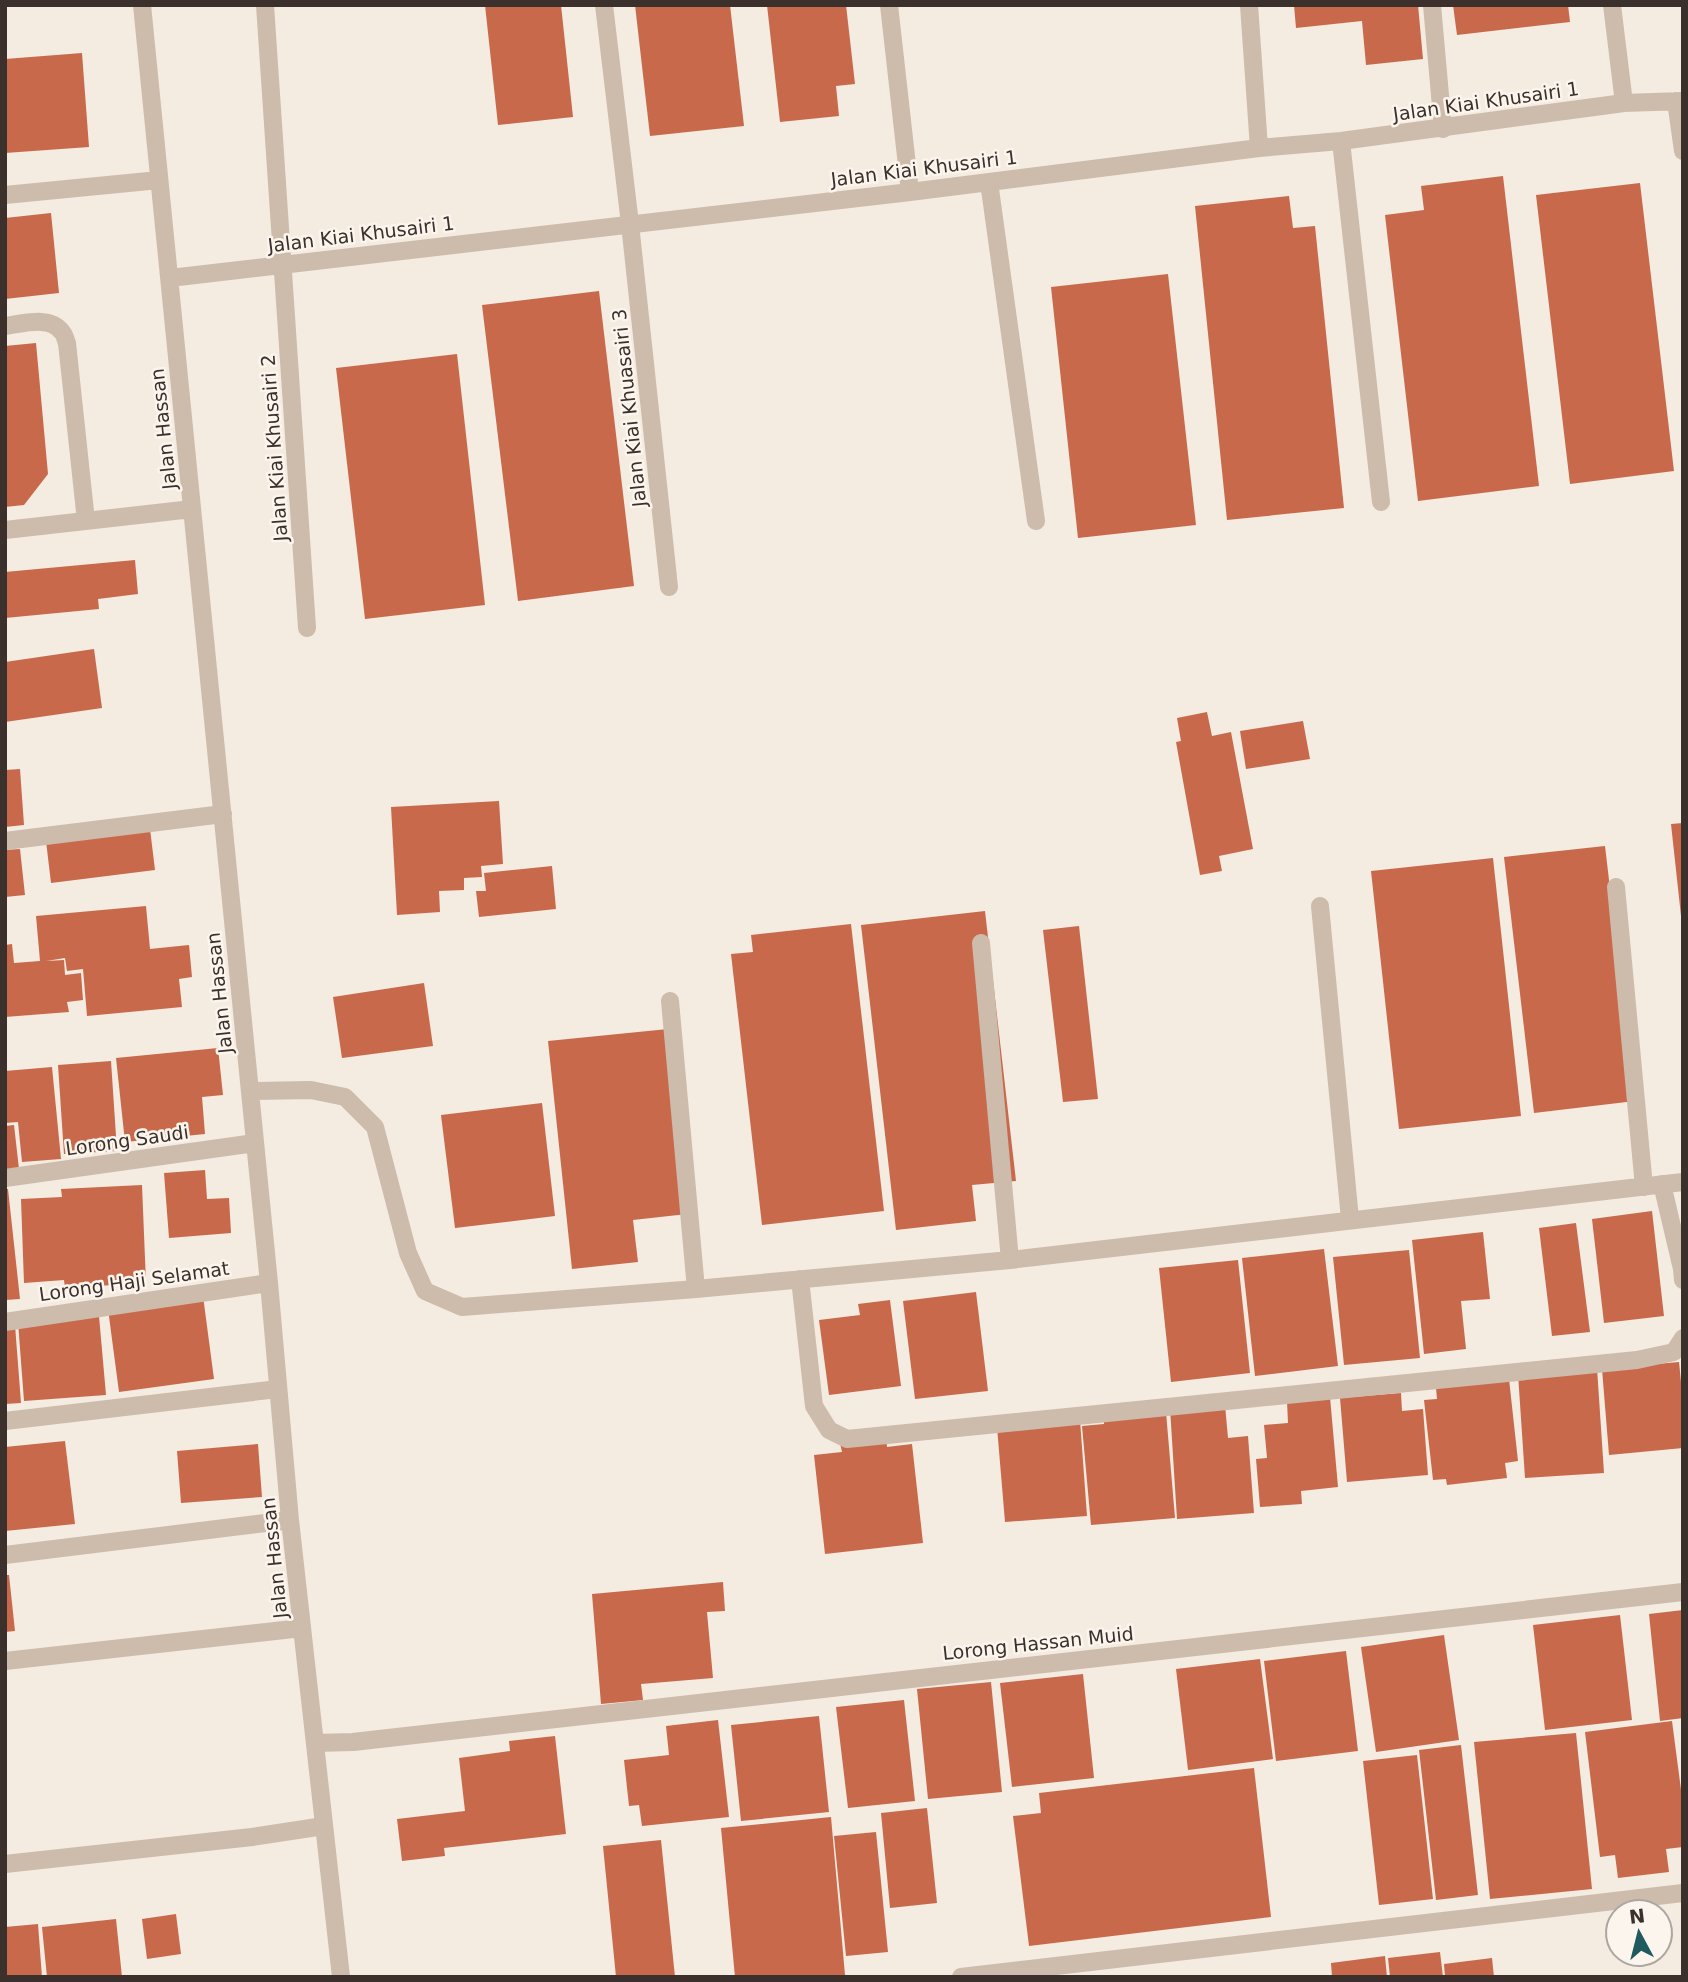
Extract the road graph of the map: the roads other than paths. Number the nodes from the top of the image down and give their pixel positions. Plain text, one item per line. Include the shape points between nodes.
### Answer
1 (142, 5) edge
2 (265, 5) edge
3 (604, 5) edge
4 (889, 5) edge
5 (1249, 5) edge
6 (1433, 5) edge
7 (1612, 5) edge
8 (1680, 101) edge
9 (1624, 103) junction
10 (1443, 129) junction
11 (1340, 141) junction
12 (1259, 148) junction
13 (1683, 151) edge
14 (159, 180) junction
15 (989, 182) junction
16 (910, 192) junction
17 (5, 195) edge
18 (630, 224) junction
19 (282, 265) junction
20 (170, 278) junction
21 (5, 326) edge
22 (1381, 502) dead end
23 (192, 509) junction
24 (86, 521) junction
25 (1036, 521) dead end
26 (5, 530) edge
27 (669, 587) dead end
28 (307, 628) dead end
29 (223, 814) junction
30 (5, 841) edge
31 (1616, 887) dead end
32 (1320, 906) dead end
33 (981, 943) dead end
34 (670, 1002) dead end
35 (250, 1091) junction
36 (255, 1143) junction
37 (5, 1178) edge
38 (1683, 1182) edge
39 (1653, 1186) junction
40 (1350, 1219) junction
41 (1010, 1260) junction
42 (800, 1279) junction
43 (1683, 1280) edge
44 (269, 1283) junction
45 (696, 1289) junction
46 (5, 1322) edge
47 (1683, 1338) edge
48 (278, 1389) junction
49 (5, 1421) edge
50 (290, 1520) junction
51 (5, 1555) edge
52 (1683, 1592) edge
53 (302, 1628) junction
54 (5, 1661) edge
55 (315, 1743) junction
56 (324, 1826) junction
57 (5, 1864) edge
58 (1683, 1893) edge
59 (341, 1977) edge
60 (961, 1977) edge

1 - 14 street, Jalan Hassan
2 - 19 street, Jalan Kiai Khusairi 2
3 - 18 street, Jalan Kiai Khuasairi 3
4 - 16 street
5 - 12 street
6 - 10 street
7 - 9 street
8 - 9 street, Jalan Kiai Khusairi 1
8 - 13 street
9 - 10 street, Jalan Kiai Khusairi 1
10 - 11 street, Jalan Kiai Khusairi 1
11 - 12 street, Jalan Kiai Khusairi 1
11 - 22 street
12 - 15 street, Jalan Kiai Khusairi 1
14 - 17 street
14 - 20 street, Jalan Hassan
15 - 16 street, Jalan Kiai Khusairi 1
15 - 25 street
16 - 18 street, Jalan Kiai Khusairi 1
18 - 19 street, Jalan Kiai Khusairi 1
18 - 27 street, Jalan Kiai Khuasairi 3
19 - 20 street, Jalan Kiai Khusairi 1
19 - 28 street, Jalan Kiai Khusairi 2
20 - 23 street, Jalan Hassan
21 - 24 street via 52,324 62,331 67,343
23 - 24 street
23 - 29 street, Jalan Hassan
24 - 26 street
29 - 30 street
29 - 35 street, Jalan Hassan
31 - 39 street
32 - 40 street
33 - 41 street
34 - 45 street
35 - 36 street, Jalan Hassan
35 - 45 street via 311,1090 345,1097 374,1127 408,1253 425,1291 462,1307
36 - 37 street, Lorong Saudi
36 - 44 street, Jalan Hassan
38 - 39 street
39 - 40 street
39 - 43 street
40 - 41 street
41 - 42 street
42 - 45 street
42 - 47 street via 814,1406 829,1430 847,1439 1637,1360 1674,1352
44 - 46 street, Lorong Haji Selamat
44 - 48 street, Jalan Hassan
48 - 49 street
48 - 50 street, Jalan Hassan
50 - 51 street
50 - 53 street, Jalan Hassan
52 - 55 street, Lorong Hassan Muid
53 - 54 street
53 - 55 street, Jalan Hassan
55 - 56 street, Jalan Hassan
56 - 57 street
56 - 59 street, Jalan Hassan
58 - 60 street

